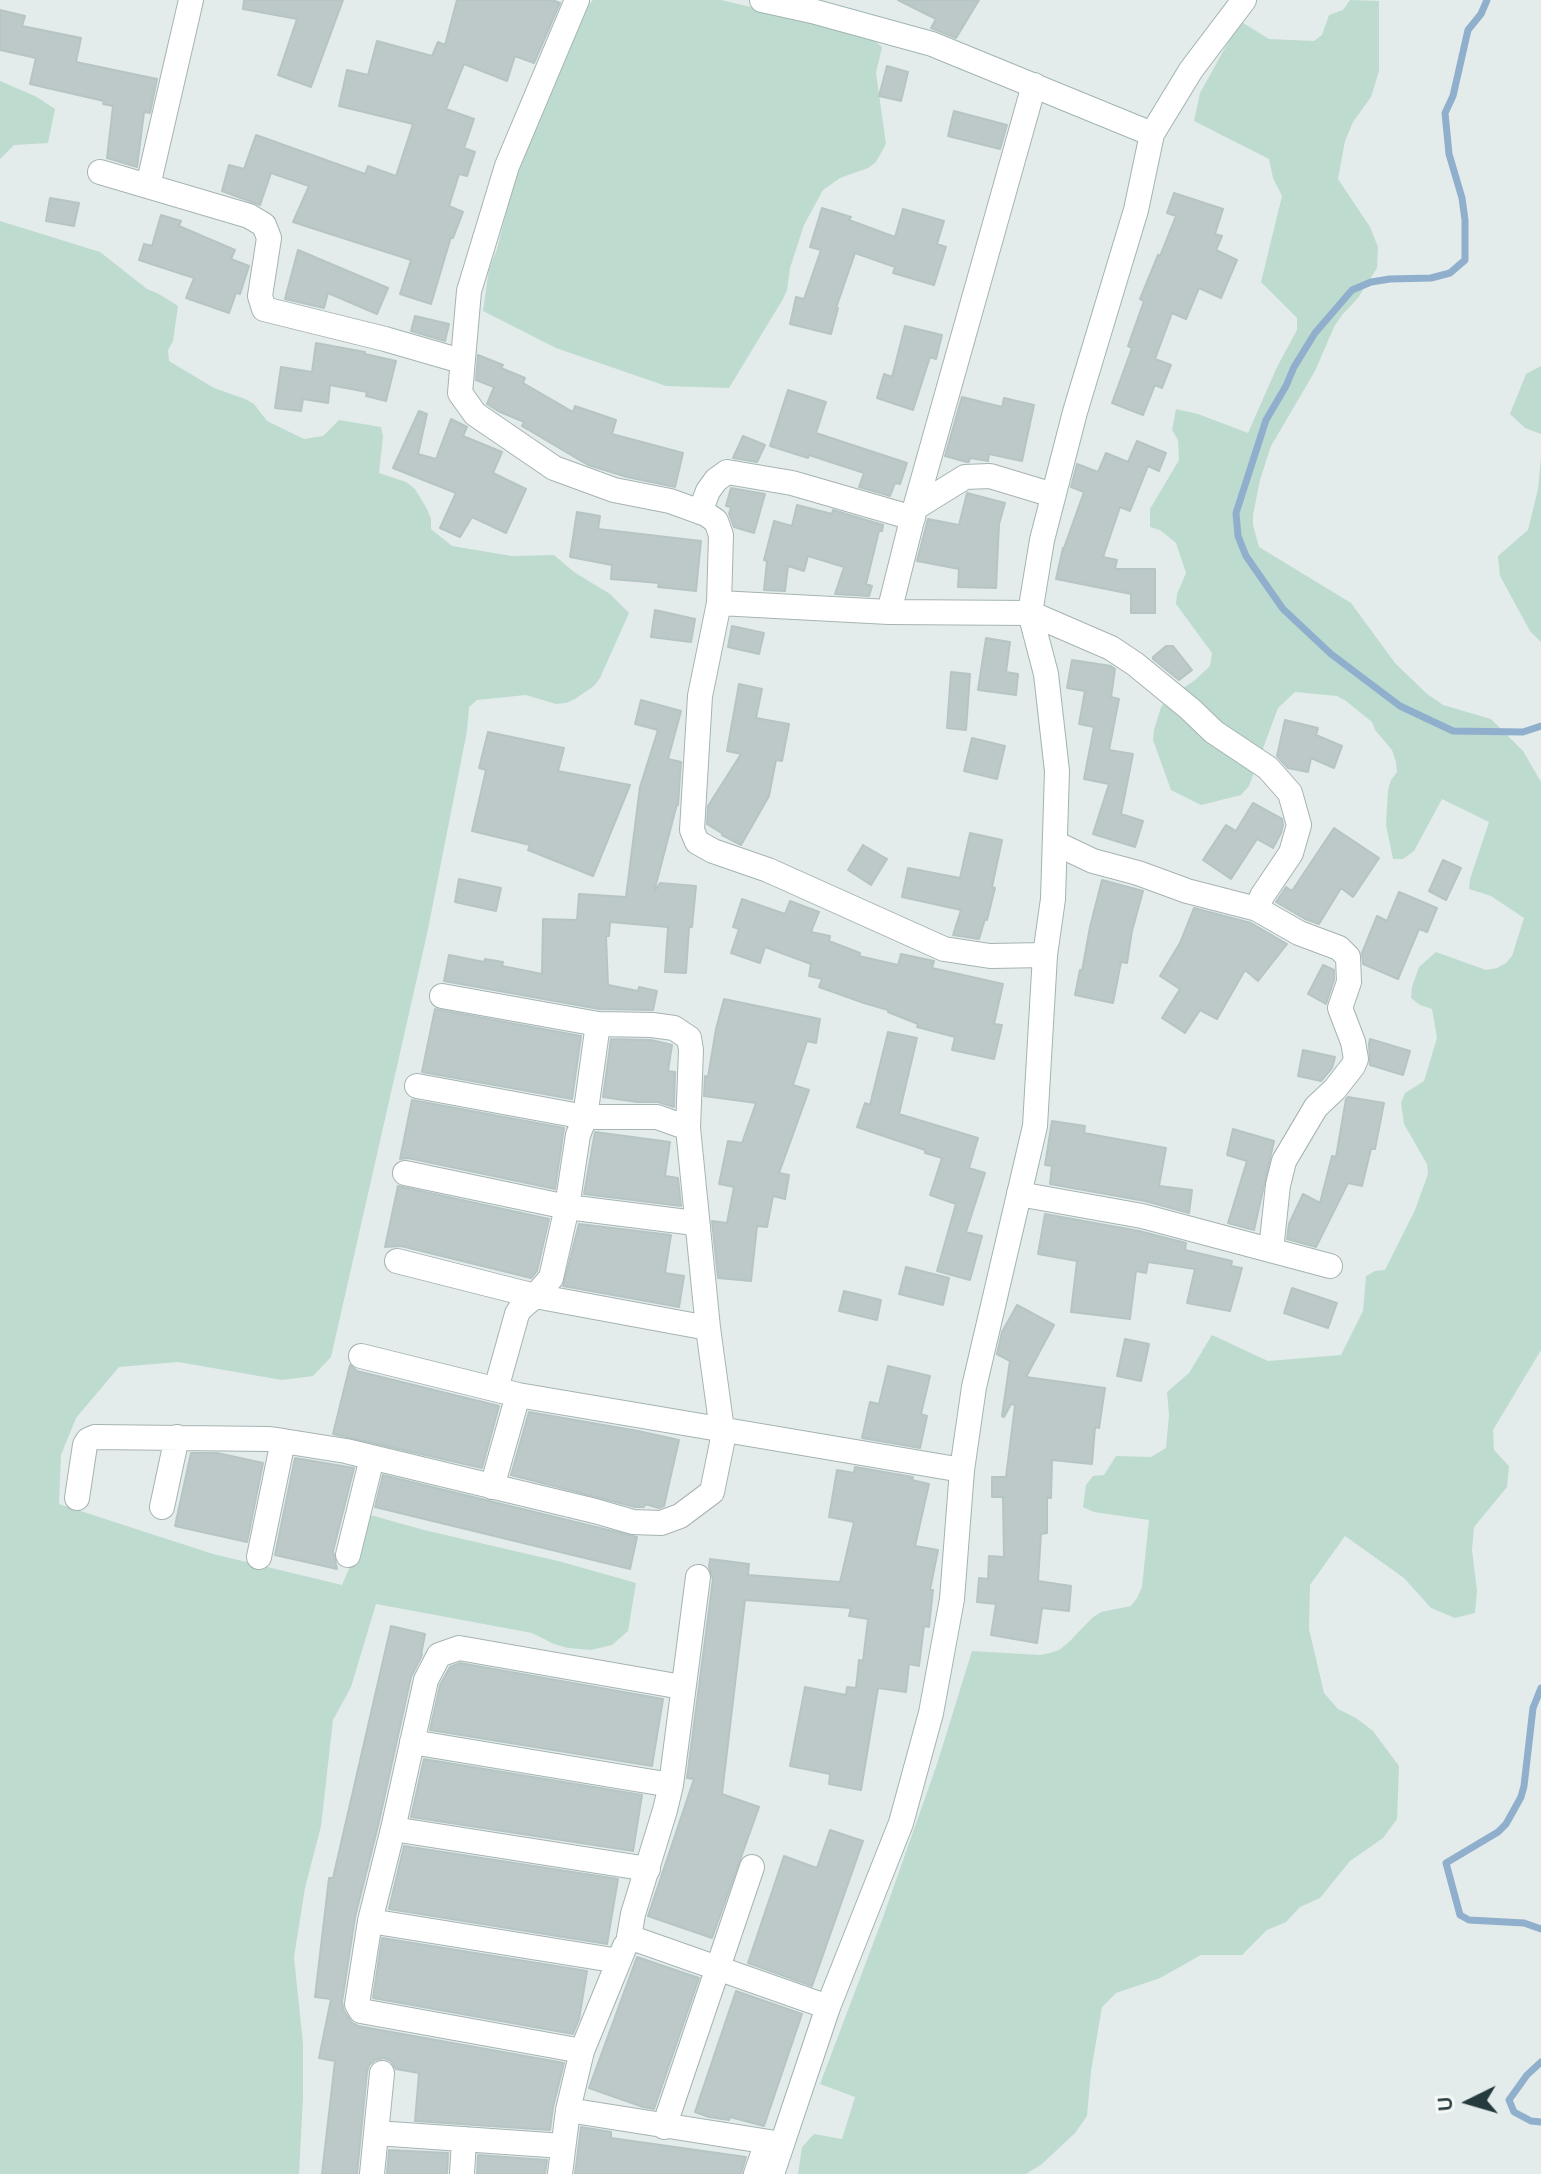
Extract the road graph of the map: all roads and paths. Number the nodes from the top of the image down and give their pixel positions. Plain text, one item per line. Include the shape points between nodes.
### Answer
1 (191, 0) edge
2 (577, 0) edge
3 (762, 0) edge
4 (1244, 0) edge
5 (1034, 85) junction
6 (1152, 134) junction
7 (100, 172) dead end
8 (148, 186) junction
9 (461, 361) junction
10 (1053, 495) junction
11 (700, 512) junction
12 (914, 513) junction
13 (719, 603) junction
14 (889, 612) junction
15 (1030, 613) junction
16 (1055, 843) junction
17 (1257, 909) junction
18 (1045, 955) junction
19 (442, 996) dead end
20 (598, 1024) junction
21 (417, 1086) dead end
22 (585, 1117) junction
23 (688, 1128) junction
24 (405, 1173) dead end
25 (1019, 1194) junction
26 (567, 1207) junction
27 (698, 1226) junction
28 (1271, 1250) junction
29 (397, 1261) dead end
30 (1330, 1266) dead end
31 (535, 1296) junction
32 (708, 1328) junction
33 (361, 1356) dead end
34 (507, 1392) junction
35 (722, 1430) junction
36 (177, 1437) junction
37 (283, 1441) junction
38 (372, 1458) junction
39 (962, 1470) junction
40 (492, 1487) junction
41 (77, 1498) dead end
42 (162, 1507) dead end
43 (348, 1555) dead end
44 (259, 1557) dead end
45 (698, 1577) dead end
46 (682, 1687) junction
47 (412, 1742) junction
48 (671, 1785) junction
49 (393, 1829) junction
50 (752, 1867) dead end
51 (648, 1869) junction
52 (370, 1921) junction
53 (629, 1937) junction
54 (619, 1961) junction
55 (719, 1967) junction
56 (828, 2007) junction
57 (582, 2051) junction
58 (382, 2073) dead end
59 (568, 2110) junction
60 (664, 2127) junction
61 (376, 2133) junction
62 (464, 2139) junction
63 (775, 2143) junction
64 (563, 2146) junction
65 (372, 2174) edge
66 (462, 2174) edge
67 (560, 2174) edge
68 (756, 2174) edge
69 (772, 2174) edge

1 - 8 street
2 - 9 street via 507,166 469,291
3 - 5 street via 932,44
4 - 6 street via 1191,70
5 - 6 street
5 - 12 street
6 - 10 street via 1136,210
7 - 8 street
8 - 9 street via 264,225 269,238 260,296 264,309
9 - 11 street via 460,393 468,407 554,468
10 - 12 street via 990,476 965,477
10 - 15 street
11 - 12 street via 708,491 727,472
11 - 13 street via 716,521 721,535
12 - 14 street
13 - 14 street
13 - 18 street via 700,696 692,830 697,842 944,949 990,956
14 - 15 street
15 - 16 street via 1046,674 1057,771
15 - 17 street via 1135,664 1214,732 1268,768 1290,793 1299,825 1291,853
16 - 17 street via 1093,861
16 - 18 street
17 - 28 street via 1348,957 1349,982 1340,1008 1356,1051 1353,1066 1316,1107 1284,1161
18 - 25 street via 1035,1126
19 - 20 street
20 - 22 street
20 - 23 street via 674,1028 689,1038
21 - 22 street
22 - 23 street via 657,1117
22 - 26 street
23 - 27 street
24 - 26 street
25 - 28 street via 1142,1216
25 - 39 street via 974,1387
26 - 27 street
26 - 31 street via 551,1278
27 - 32 street
28 - 30 street
29 - 31 street
31 - 32 street
31 - 34 street via 517,1314
32 - 35 street
33 - 34 street
34 - 35 street
34 - 40 street
35 - 39 street
35 - 40 street via 712,1492 661,1523 633,1522
36 - 37 street
36 - 41 street via 91,1438 85,1445
36 - 42 street
37 - 38 street
37 - 44 street
38 - 40 street
38 - 43 street
39 - 56 street via 952,1599 931,1713 901,1823
45 - 46 street
46 - 47 street via 459,1648 439,1655 431,1668
46 - 48 street
47 - 48 street
47 - 49 street
48 - 51 street
49 - 51 street
49 - 52 street
50 - 55 street
51 - 53 street
52 - 54 street
52 - 57 street via 357,2004 361,2011
53 - 54 street
53 - 55 street
54 - 57 street
55 - 56 street
55 - 60 street
56 - 63 street
57 - 59 street
58 - 61 street
59 - 60 street
59 - 64 street
60 - 63 street
61 - 62 street
61 - 65 street
62 - 64 street
62 - 66 street
63 - 68 street
63 - 69 street
64 - 67 street

